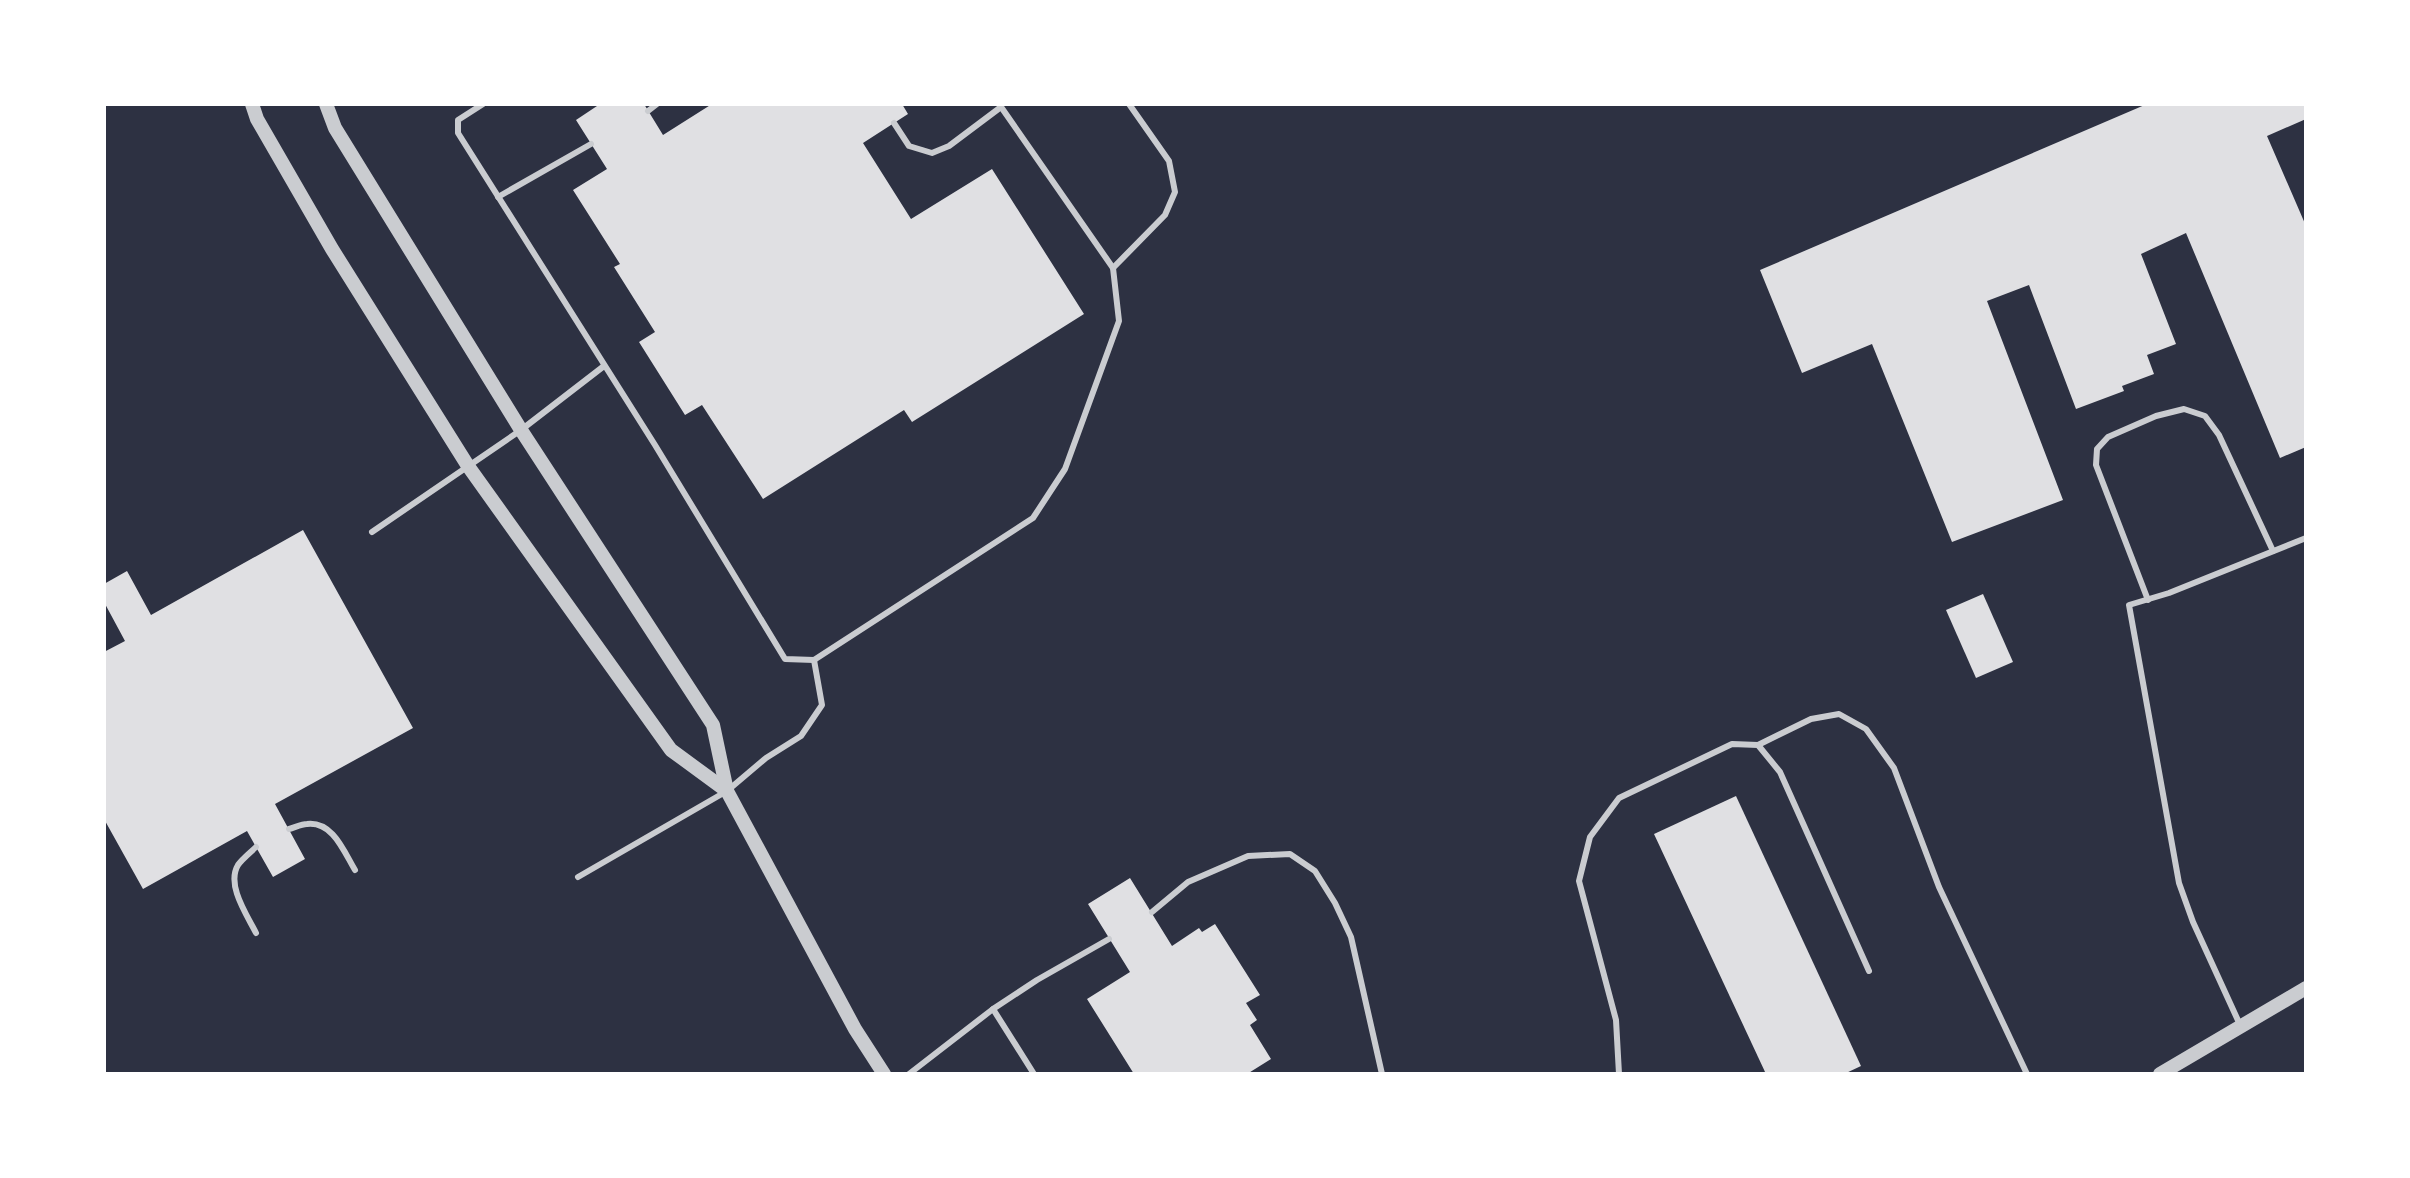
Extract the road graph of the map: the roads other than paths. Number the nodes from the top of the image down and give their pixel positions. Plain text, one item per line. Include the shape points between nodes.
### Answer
1 (252, 104) edge
2 (326, 104) edge
3 (483, 104) edge
4 (657, 104) edge
5 (1129, 104) edge
6 (1000, 105) edge
7 (648, 111) dead end
8 (894, 123) dead end
9 (591, 144) dead end
10 (498, 197) junction
11 (1113, 268) junction
12 (604, 366) junction
13 (521, 430) junction
14 (468, 466) junction
15 (372, 532) dead end
16 (2306, 538) edge
17 (2273, 551) junction
18 (2148, 600) junction
19 (814, 660) junction
20 (1758, 745) junction
21 (727, 791) junction
22 (289, 829) dead end
23 (256, 847) dead end
24 (355, 870) dead end
25 (578, 877) dead end
26 (1152, 912) dead end
27 (256, 933) dead end
28 (1109, 939) dead end
29 (1869, 971) dead end
30 (2306, 988) edge
31 (993, 1009) junction
32 (2241, 1027) junction
33 (884, 1074) edge
34 (909, 1074) edge
35 (1034, 1074) edge
36 (1382, 1074) edge
37 (1619, 1074) edge
38 (2027, 1074) edge
39 (2160, 1074) edge

1 - 14 street via 332,249
2 - 13 street via 335,128
3 - 10 lane via 458,120 458,133
4 - 7 lane
5 - 11 lane via 1169,161 1175,192 1165,215
6 - 8 lane via 949,146 932,153 909,146
6 - 11 lane
9 - 10 lane
10 - 12 lane
11 - 19 lane via 1119,321 1065,469 1033,518
12 - 13 lane
12 - 19 lane via 785,659
13 - 14 lane
13 - 21 street via 713,725
14 - 15 lane
14 - 21 street via 671,750
16 - 17 lane
17 - 18 lane
17 - 18 lane via 2205,416 2184,409 2156,416 2108,437 2097,449 2096,465
18 - 32 lane via 2129,605 2179,883
19 - 21 lane via 822,705 801,736
20 - 29 lane via 1780,772
20 - 37 lane via 1732,744 1619,798 1590,837 1579,881 1616,1020
20 - 38 lane via 1811,719 1839,714 1866,729 1894,768 1939,887
21 - 25 lane
21 - 33 street
22 - 24 lane via 308,823 322,826 335,835
23 - 27 lane via 236,867 235,884
26 - 36 lane via 1188,882 1248,856 1290,854 1315,871 1351,937
28 - 31 lane
30 - 32 street
31 - 34 lane
31 - 35 lane
32 - 39 street

